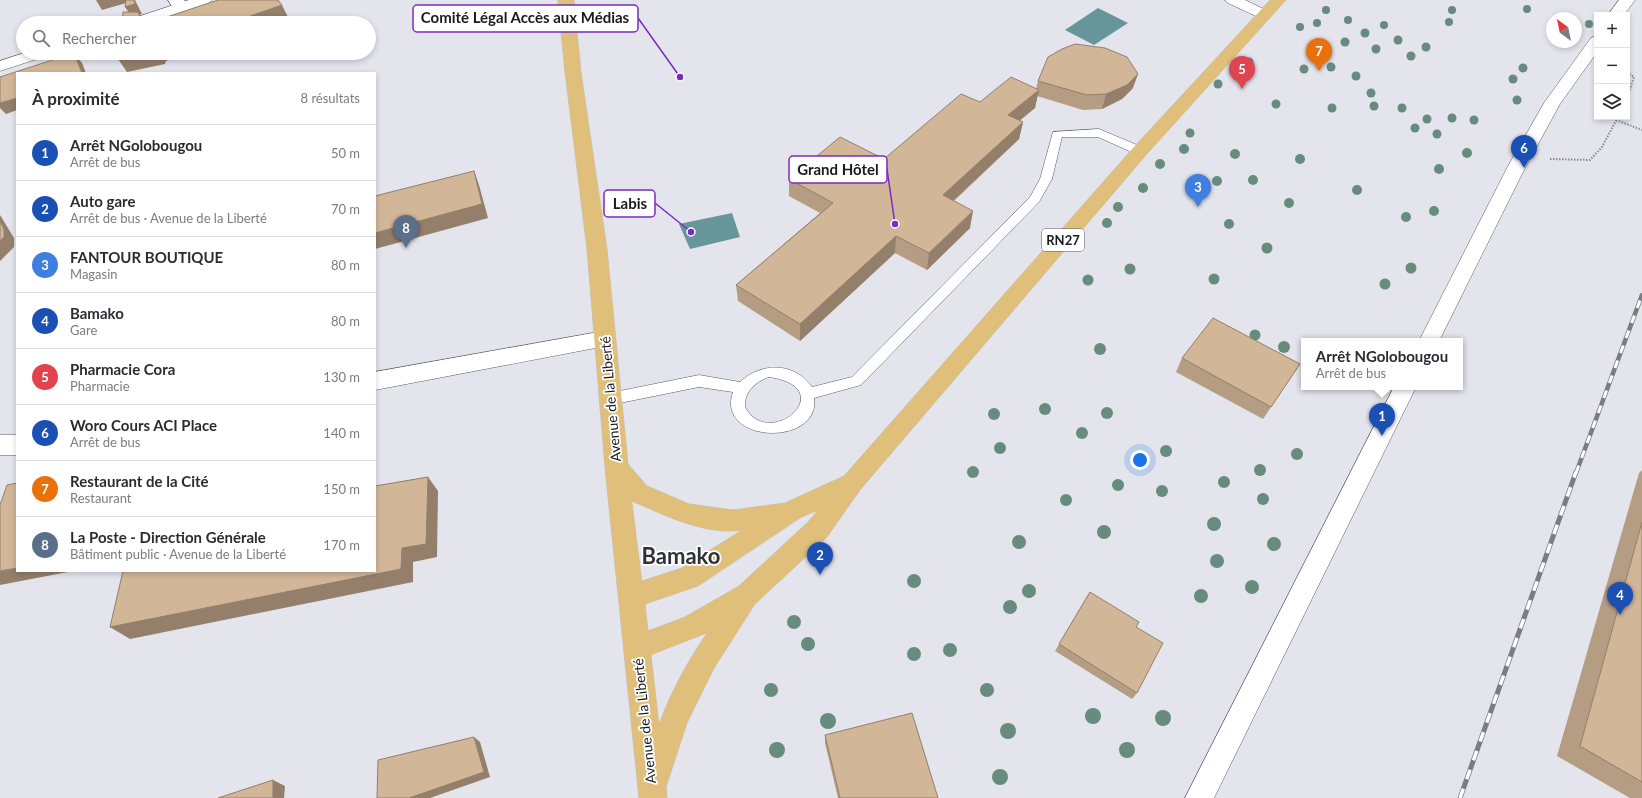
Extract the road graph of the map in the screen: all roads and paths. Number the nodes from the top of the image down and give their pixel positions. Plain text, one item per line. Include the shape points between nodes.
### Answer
1 (204, 0) edge
2 (566, 0) edge
3 (1233, 0) edge
4 (1278, 0) edge
5 (1627, 0) edge
6 (178, 4) edge
7 (1618, 12) edge
8 (1264, 15) junction
9 (150, 16) edge
10 (1594, 45) edge
11 (18, 60) edge
12 (0, 66) edge
13 (1630, 74) edge
14 (1630, 89) edge
15 (1616, 120) edge
16 (1621, 120) edge
17 (1642, 130) edge
18 (1140, 151) junction
19 (1520, 159) junction
20 (1430, 338) edge
21 (604, 339) junction
22 (376, 381) edge
23 (742, 388) junction
24 (1404, 390) edge
25 (808, 394) junction
26 (610, 399) junction
27 (0, 445) edge
28 (16, 445) edge
29 (617, 468) junction
30 (852, 483) junction
31 (792, 511) junction
32 (748, 594) junction
33 (631, 596) junction
34 (636, 648) junction
35 (652, 794) edge
36 (1200, 798) edge

1 - 6 street
2 - 21 main road, Avenue de la Liberté via 597,249
3 - 8 street
4 - 8 main road, RN27
5 - 7 street
6 - 9 street
8 - 18 main road, RN27
10 - 19 street via 1552,102
11 - 12 street
13 - 14 path via 1634,77
15 - 19 path via 1602,147 1590,160
16 - 17 path
18 - 25 lane via 1099,133 1056,134 1046,179 1035,199 856,381
18 - 30 main road, RN27
19 - 20 street
21 - 22 street
21 - 26 main road, Avenue de la Liberté
23 - 25 lane via 759,375 780,372 798,380
23 - 25 lane via 739,406 750,422 761,427 785,426 796,421 804,414
23 - 26 lane via 699,381
24 - 36 street
26 - 29 main road, Avenue de la Liberté
27 - 28 street
29 - 31 main road via 640,493 688,514 733,521
29 - 33 main road, Avenue de la Liberté
30 - 31 main road
30 - 32 main road via 818,529
31 - 33 main road via 688,578
32 - 34 main road via 693,626
32 - 35 main road via 705,659 676,718
33 - 34 main road, Avenue de la Liberté
34 - 35 main road, Avenue de la Liberté

